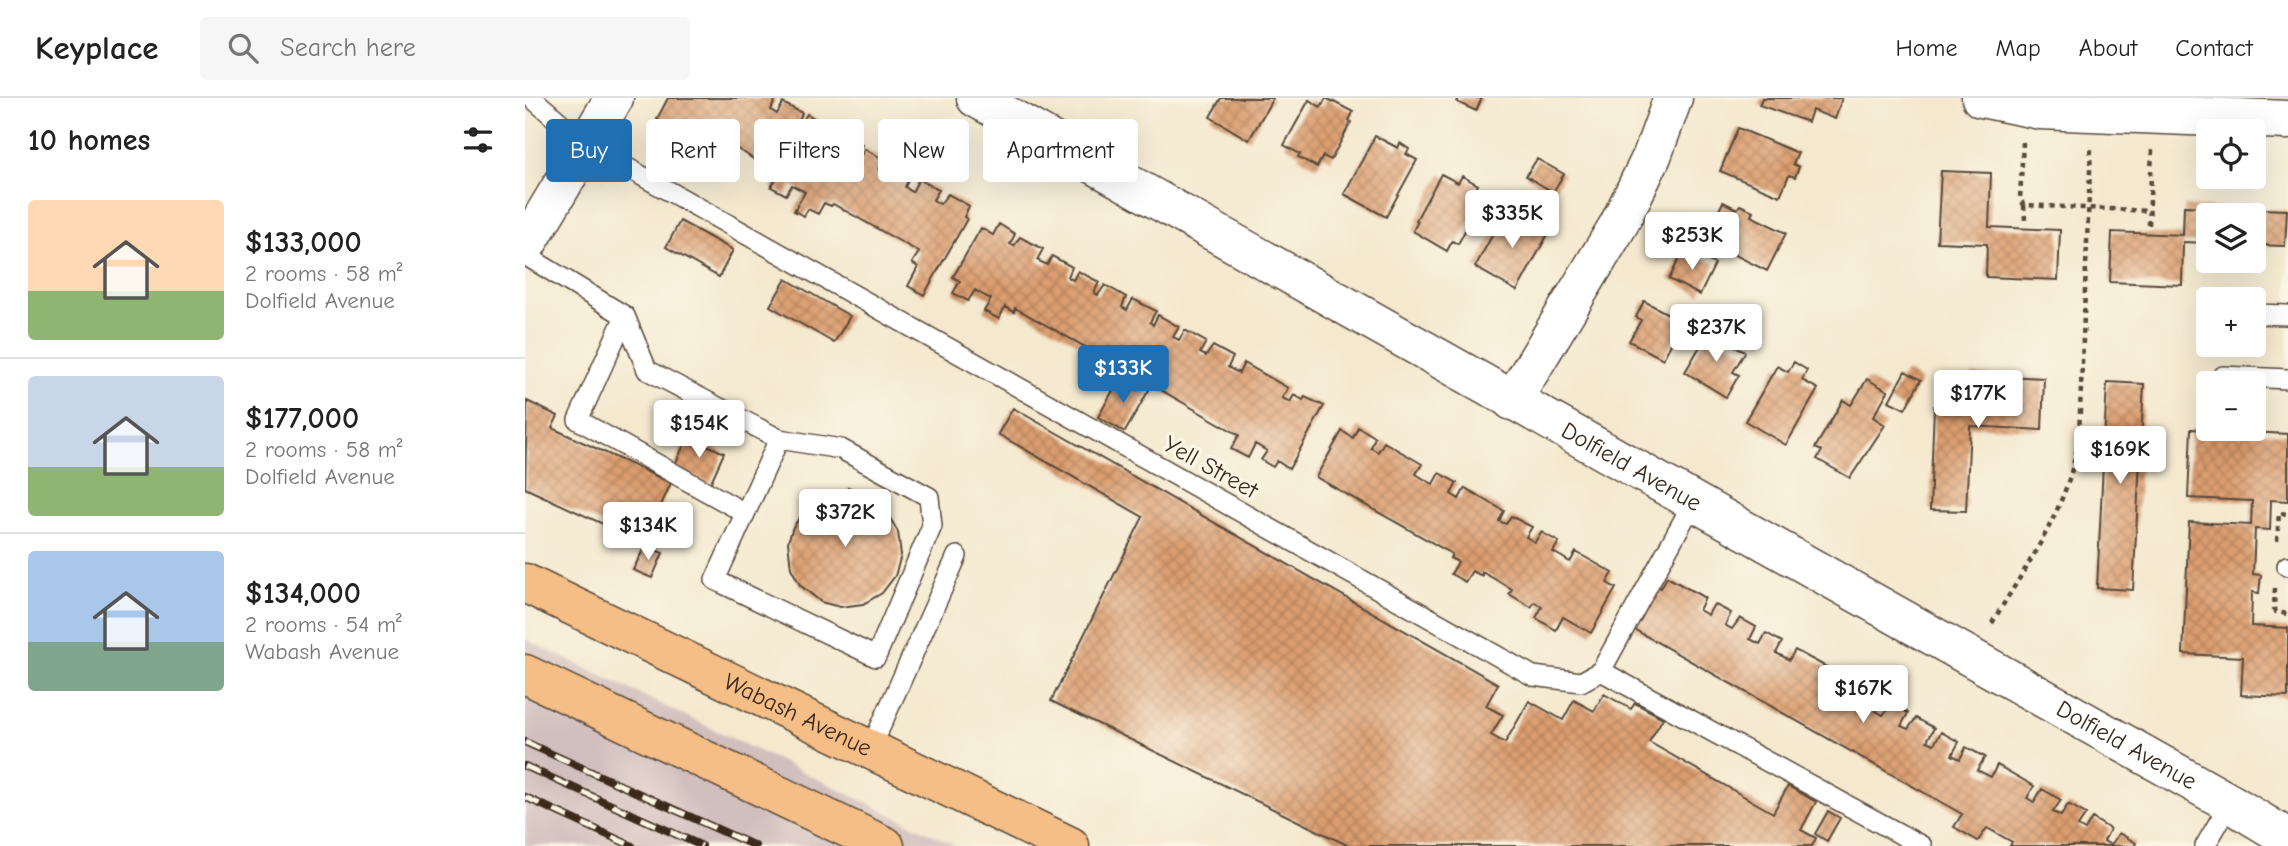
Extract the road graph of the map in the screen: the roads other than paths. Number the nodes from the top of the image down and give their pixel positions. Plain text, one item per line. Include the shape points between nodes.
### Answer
1 (532, 98) edge
2 (614, 98) edge
3 (976, 98) edge
4 (1673, 98) edge
5 (1981, 98) edge
6 (556, 119) edge
7 (601, 119) edge
8 (2288, 120) edge
9 (632, 170) edge
10 (563, 182) edge
11 (525, 247) edge
12 (525, 256) edge
13 (2266, 314) edge
14 (2288, 315) edge
15 (625, 316) junction
16 (2266, 378) edge
17 (2288, 379) edge
18 (1512, 401) junction
19 (779, 439) junction
20 (1694, 501) junction
21 (745, 513) junction
22 (957, 556) dead end
23 (525, 583) edge
24 (1601, 671) junction
25 (525, 674) edge
26 (870, 750) junction
27 (2230, 803) junction
28 (2285, 830) edge
29 (884, 846) edge
30 (1070, 846) edge
31 (1922, 846) edge
32 (2205, 846) edge

1 - 6 lane, Yell Street
2 - 7 street
3 - 18 street, Dolfield Avenue
4 - 18 street via 1652,156 1619,224
5 - 8 street via 2040,110
9 - 24 lane, Yell Street via 1533,676 1581,682
10 - 11 street
12 - 15 lane
13 - 14 lane
15 - 19 lane via 647,370
15 - 21 lane via 579,420
16 - 17 lane
18 - 20 street, Dolfield Avenue
19 - 21 lane
19 - 21 lane via 841,449 929,497 932,526 876,657 715,580
20 - 24 lane
20 - 27 street, Dolfield Avenue
22 - 26 lane
23 - 26 main road, Wabash Avenue
24 - 31 lane
25 - 29 main road
26 - 30 main road, Wabash Avenue
27 - 28 street, Dolfield Avenue
27 - 32 lane

